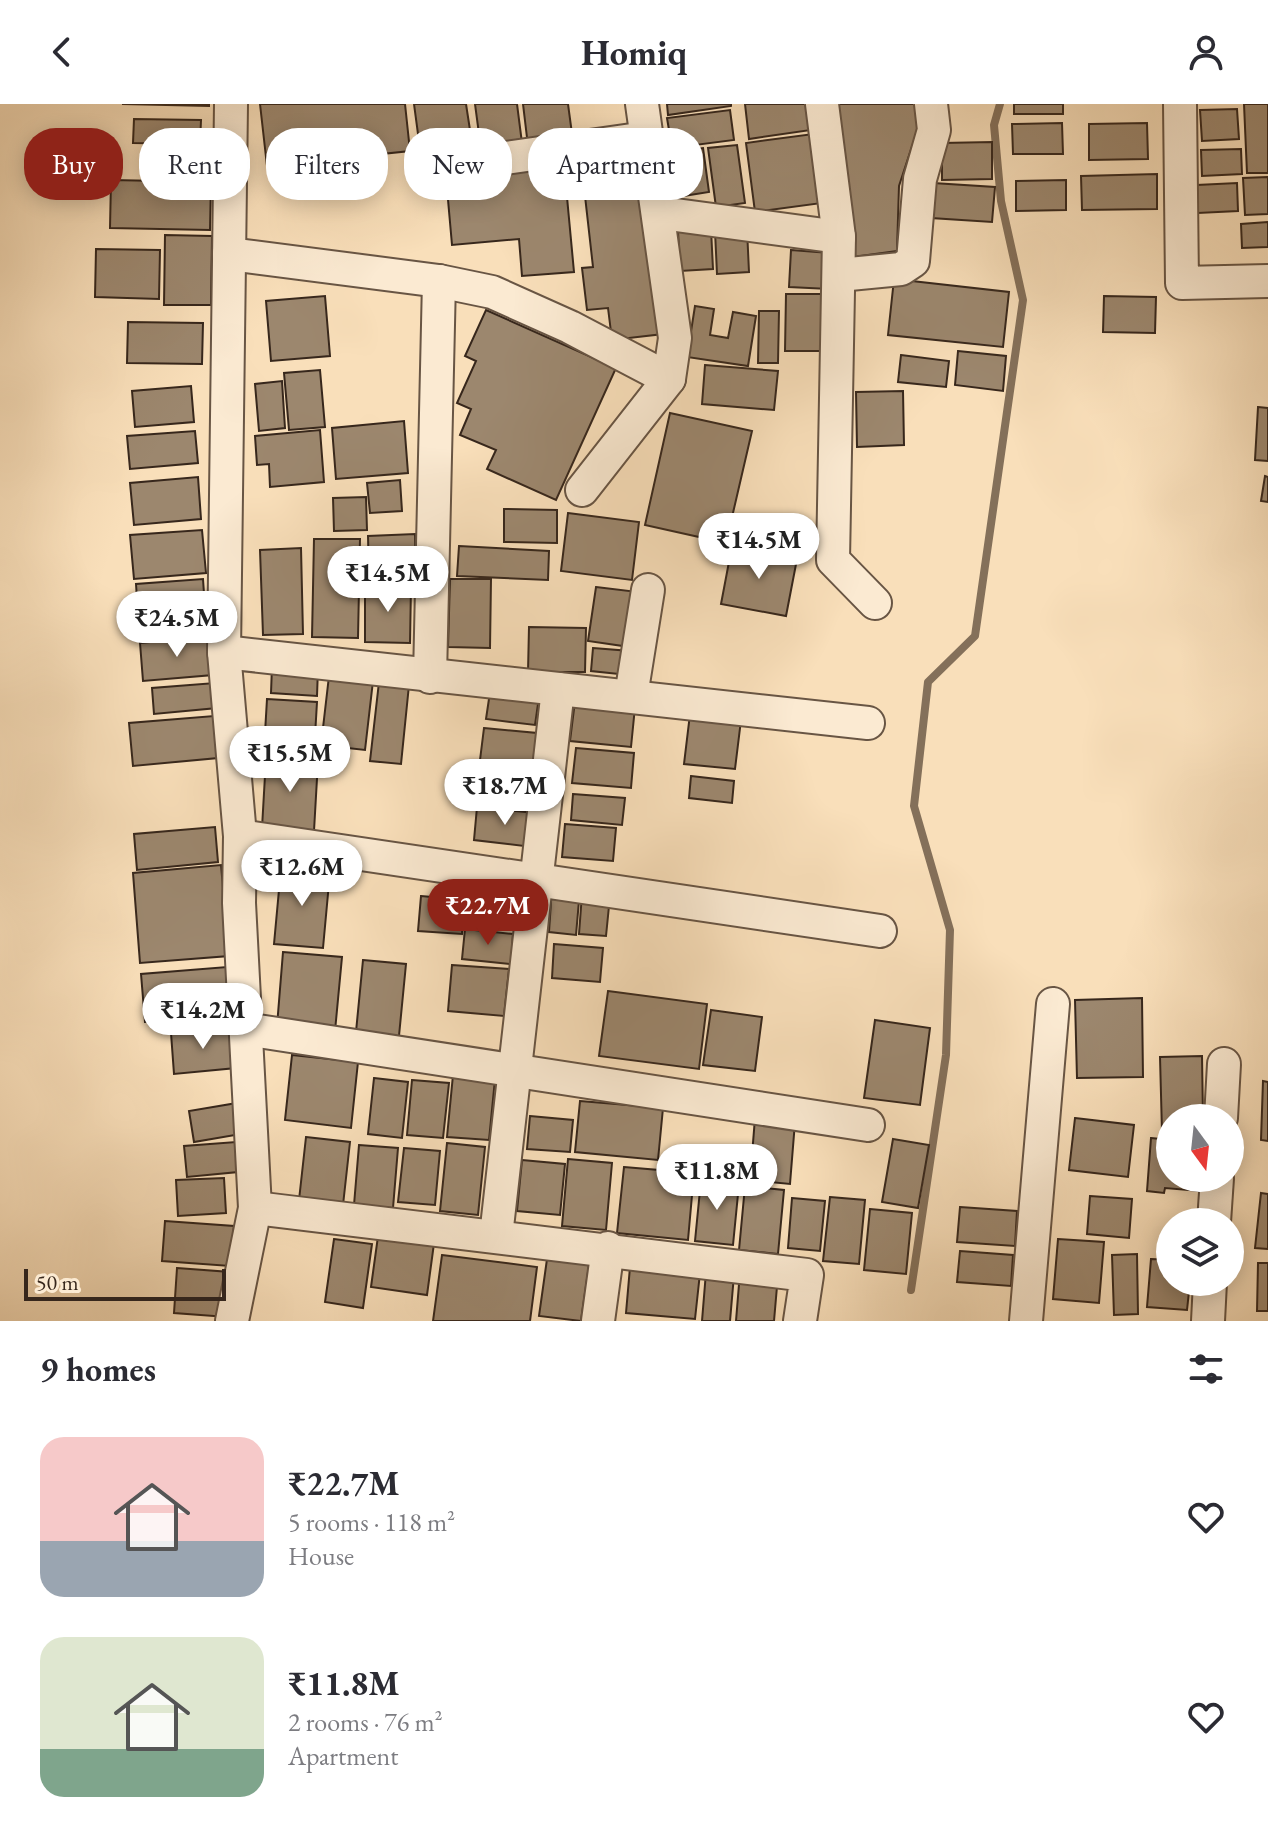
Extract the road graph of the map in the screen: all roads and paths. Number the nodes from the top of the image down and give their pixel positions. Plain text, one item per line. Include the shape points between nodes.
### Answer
1 (231, 104) edge
2 (642, 104) edge
3 (822, 104) edge
4 (931, 104) edge
5 (1180, 104) edge
6 (645, 128) edge
7 (658, 200) edge
8 (661, 213) junction
9 (839, 237) junction
10 (229, 254) junction
11 (839, 275) junction
12 (439, 281) junction
13 (1268, 281) edge
14 (669, 379) junction
15 (582, 490) dead end
16 (648, 590) dead end
17 (875, 603) dead end
18 (224, 652) junction
19 (430, 677) junction
20 (558, 689) junction
21 (631, 696) junction
22 (868, 723) dead end
23 (240, 836) junction
24 (537, 878) junction
25 (880, 931) dead end
26 (1053, 1004) dead end
27 (245, 1029) junction
28 (1224, 1064) dead end
29 (517, 1068) junction
30 (1222, 1104) edge
31 (868, 1125) dead end
32 (255, 1208) junction
33 (496, 1236) junction
34 (608, 1248) junction
35 (1209, 1296) edge
36 (232, 1321) edge
37 (598, 1321) edge
38 (800, 1321) edge
39 (1026, 1321) edge
40 (1208, 1321) edge

1 - 10 street
2 - 6 street
3 - 9 street
4 - 11 street via 934,130 920,179 913,261 901,269
5 - 13 street via 1182,283
7 - 8 street
8 - 9 street
8 - 14 street via 675,338
9 - 11 street
10 - 12 street
10 - 18 street
11 - 17 street via 833,560
12 - 14 street via 492,292
12 - 19 street
14 - 15 street
16 - 21 street
18 - 19 street
18 - 23 street
19 - 20 street
20 - 21 street
20 - 24 street
21 - 22 street
23 - 24 street
23 - 27 street
24 - 25 street
24 - 29 street
26 - 39 street
27 - 29 street
27 - 32 street
28 - 30 street
29 - 31 street
29 - 33 street
32 - 33 street
32 - 36 street
33 - 34 street
34 - 37 street
34 - 38 street via 807,1275
35 - 40 street

